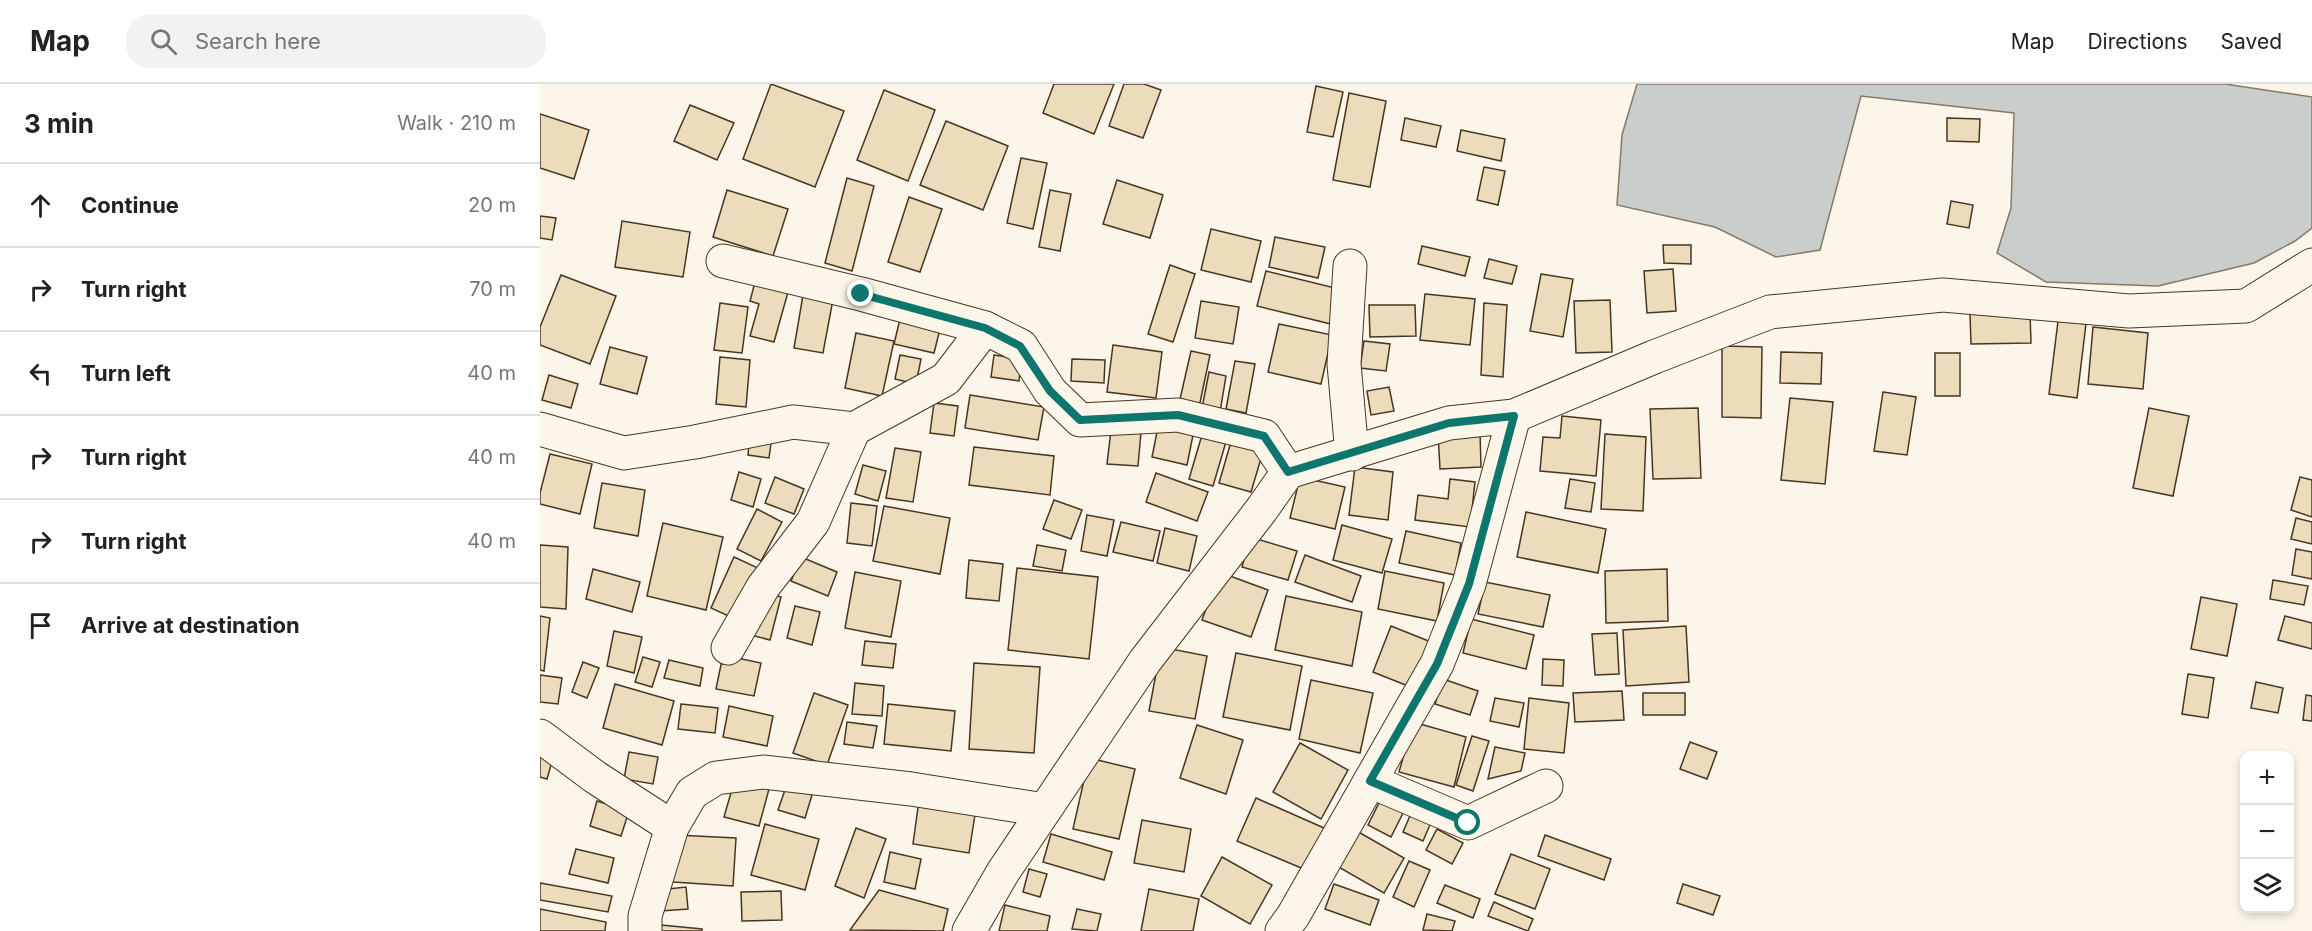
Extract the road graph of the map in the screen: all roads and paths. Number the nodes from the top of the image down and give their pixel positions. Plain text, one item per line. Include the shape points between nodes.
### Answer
1 (723, 261) dead end
2 (2312, 265) edge
3 (1350, 266) dead end
4 (985, 328) junction
5 (1514, 416) junction
6 (540, 429) edge
7 (854, 429) junction
8 (1352, 454) junction
9 (1288, 472) junction
10 (728, 648) dead end
11 (540, 736) edge
12 (1370, 781) junction
13 (1546, 786) dead end
14 (1044, 810) junction
15 (672, 827) junction
16 (645, 931) edge
17 (969, 931) edge
18 (1282, 931) edge

1 - 4 street
2 - 5 street via 2246,306 2129,311 1943,296 1770,312
3 - 8 street via 1344,364
4 - 7 street via 946,379
4 - 9 street via 1020,346 1050,391 1080,420 1178,415 1264,436
5 - 8 street via 1449,423
5 - 12 street via 1469,584 1437,664
6 - 7 street via 624,453 793,422
7 - 10 street via 813,522 763,587
8 - 9 street
9 - 14 street via 1145,662
11 - 15 street
12 - 13 street via 1468,823
12 - 18 street
14 - 15 street via 763,772 716,778 692,793
14 - 17 street
15 - 16 street via 645,916

